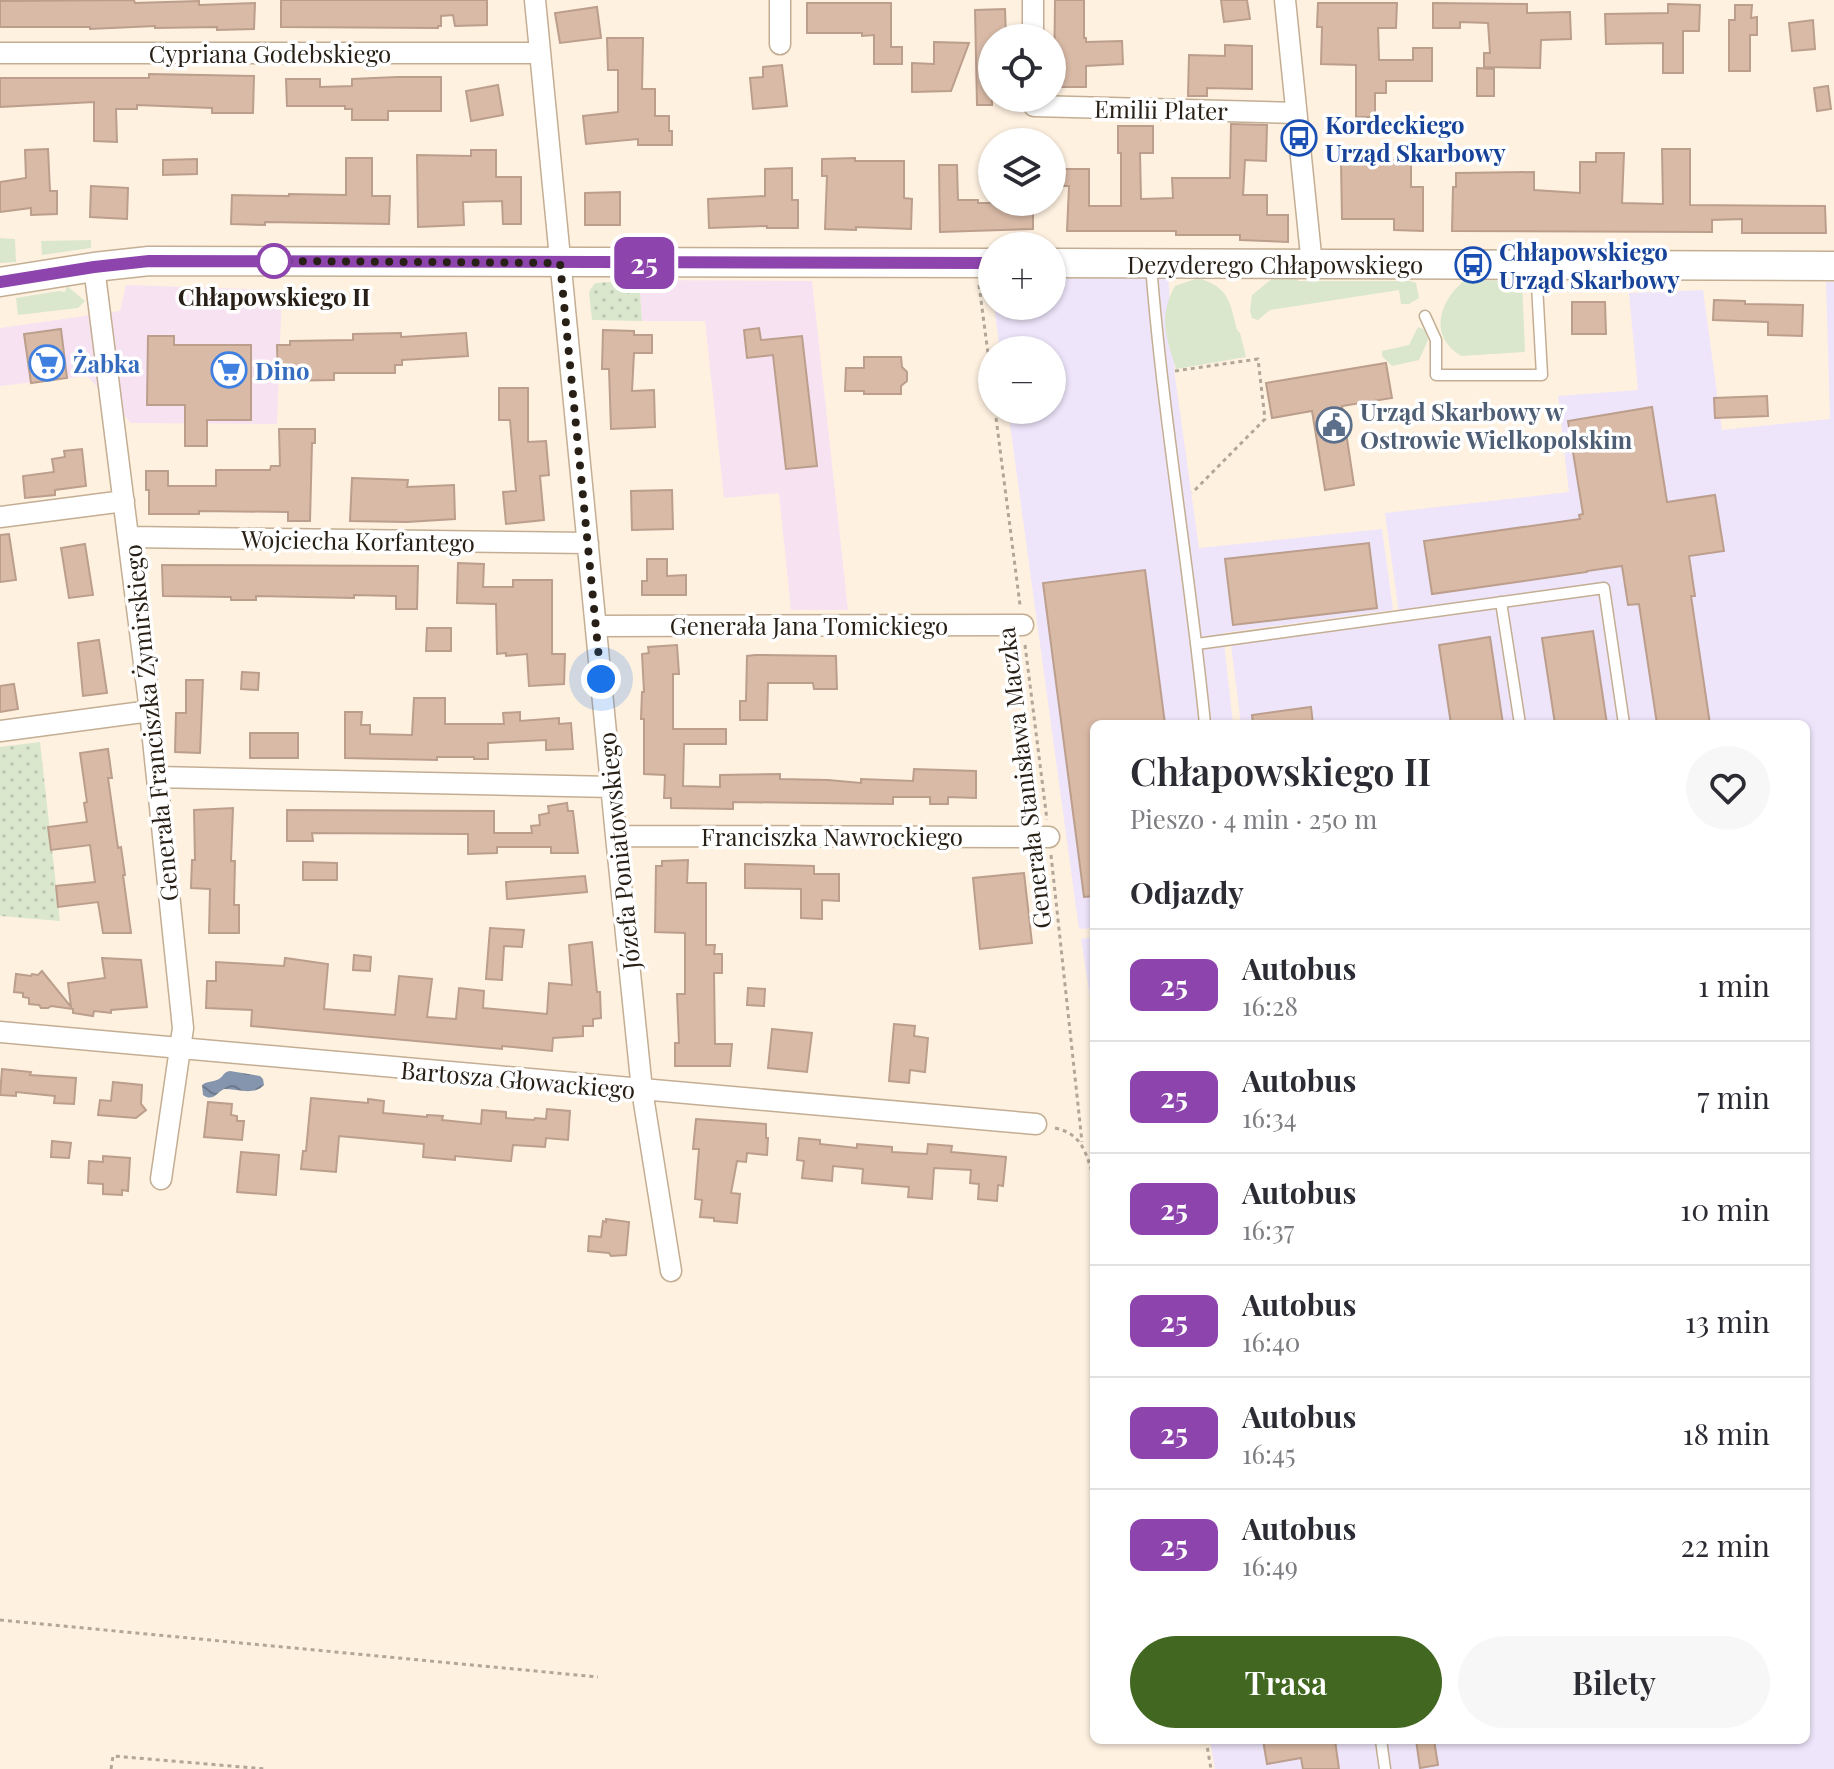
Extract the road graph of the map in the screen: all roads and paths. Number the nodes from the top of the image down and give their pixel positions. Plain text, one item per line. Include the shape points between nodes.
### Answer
1 (535, 0) edge
2 (780, 0) edge
3 (1033, 0) edge
4 (1285, 0) edge
5 (1033, 24) edge
6 (780, 44) dead end
7 (0, 53) edge
8 (540, 53) junction
9 (1066, 107) edge
10 (1296, 113) junction
11 (560, 263) junction
12 (978, 263) edge
13 (1066, 263) edge
14 (1150, 263) junction
15 (1312, 265) junction
16 (1536, 265) junction
17 (1834, 266) edge
18 (94, 267) junction
19 (0, 282) edge
20 (1425, 316) dead end
21 (1161, 373) junction
22 (997, 424) edge
23 (124, 501) junction
24 (1178, 507) junction
25 (0, 517) edge
26 (129, 537) junction
27 (588, 543) junction
28 (1501, 602) junction
29 (1023, 625) junction
30 (596, 626) junction
31 (1197, 644) junction
32 (150, 711) junction
33 (1205, 720) edge
34 (1519, 720) edge
35 (1623, 720) edge
36 (0, 731) edge
37 (157, 777) junction
38 (612, 787) junction
39 (616, 836) junction
40 (1049, 837) junction
41 (0, 1032) edge
42 (181, 1048) junction
43 (642, 1090) junction
44 (1036, 1124) joint
45 (1082, 1142) junction
46 (1090, 1166) edge
47 (161, 1179) dead end
48 (671, 1271) dead end
49 (0, 1620) edge
50 (598, 1677) dead end
51 (1207, 1744) edge
52 (1382, 1744) edge
53 (111, 1769) edge
54 (266, 1769) edge
55 (1211, 1769) edge
56 (1385, 1769) edge

1 - 8 street, Józefa Poniatowskiego
2 - 6 street
3 - 5 street
4 - 10 street
7 - 8 street, Cypriana Godebskiego
8 - 11 street, Józefa Poniatowskiego
9 - 10 street, Emilii Plater
10 - 15 street
11 - 12 street
11 - 18 street via 149,261
11 - 27 street, Józefa Poniatowskiego
13 - 14 street, Dezyderego Chłapowskiego
14 - 15 street, Dezyderego Chłapowskiego
14 - 21 lane
15 - 16 street, Dezyderego Chłapowskiego
16 - 17 street, Dezyderego Chłapowskiego
16 - 20 lane via 1542,375 1436,375 1436,340
18 - 19 street
18 - 23 street, Generała Franciszka Żymirskiego
21 - 24 lane
21 - 24 path via 1258,359 1265,419
22 - 29 path, Generała Stanisława Maczka
23 - 25 street
23 - 26 street, Generała Franciszka Żymirskiego
24 - 31 lane
26 - 27 street, Wojciecha Korfantego
26 - 32 street, Generała Franciszka Żymirskiego
27 - 30 street, Józefa Poniatowskiego
28 - 31 lane
28 - 34 lane
28 - 35 lane via 1604,588
29 - 30 street, Generała Jana Tomickiego
29 - 40 path, Generała Stanisława Maczka
30 - 38 street, Józefa Poniatowskiego
31 - 33 lane
32 - 36 street
32 - 37 street, Generała Franciszka Żymirskiego
37 - 38 street
37 - 42 street, Generała Franciszka Żymirskiego
38 - 39 street, Józefa Poniatowskiego
39 - 40 street, Franciszka Nawrockiego
39 - 43 street, Józefa Poniatowskiego
40 - 45 path, Generała Stanisława Maczka
41 - 42 street, Bartosza Głowackiego
42 - 43 street, Bartosza Głowackiego
42 - 47 street, Generała Franciszka Żymirskiego
43 - 44 street, Bartosza Głowackiego
43 - 48 street, Józefa Poniatowskiego
44 - 45 path via 1062,1129
45 - 46 path, Generała Stanisława Maczka
49 - 50 path
51 - 55 path
52 - 56 lane
53 - 54 path via 113,1756

